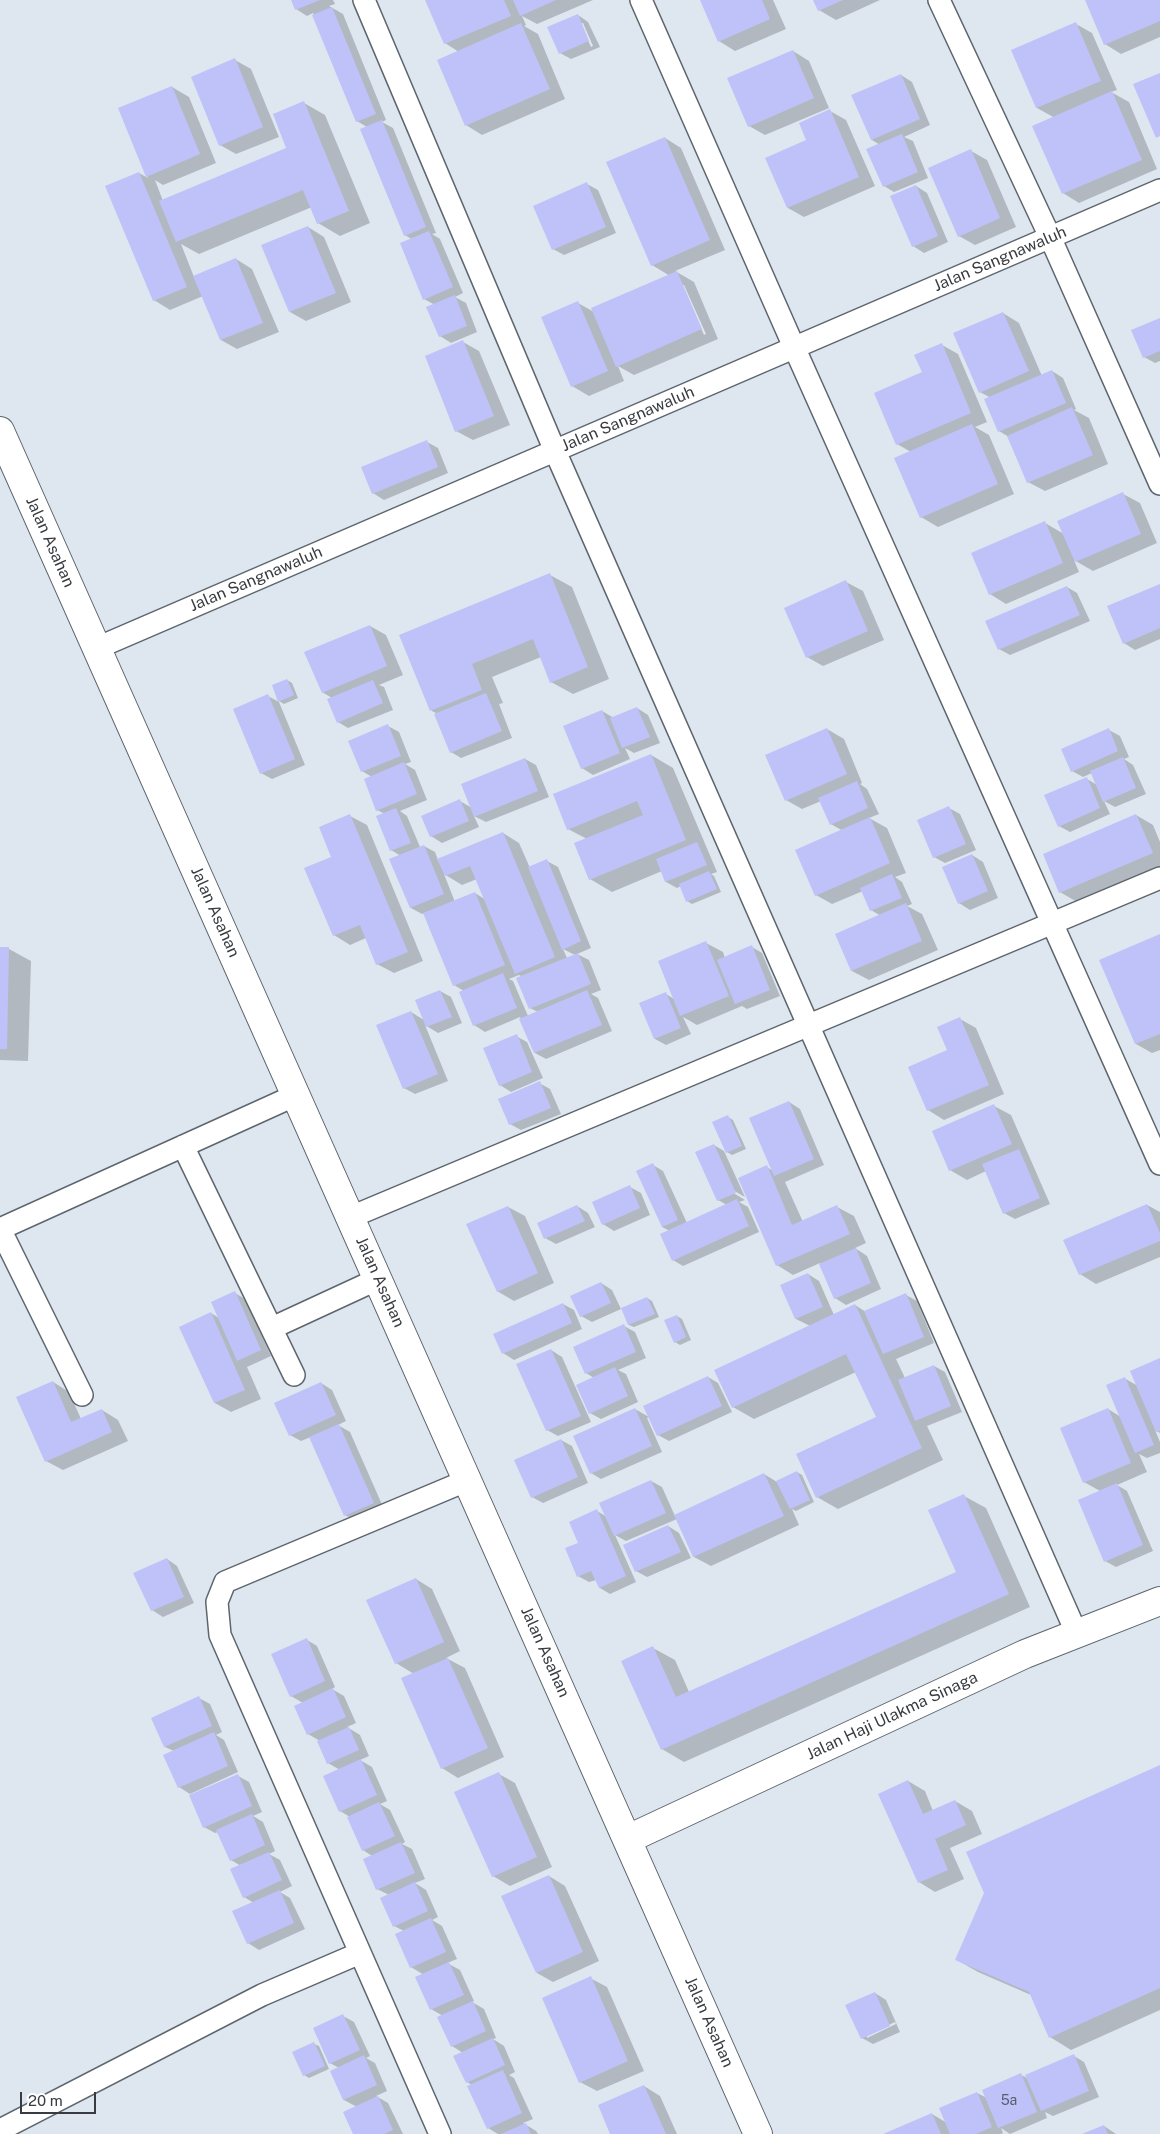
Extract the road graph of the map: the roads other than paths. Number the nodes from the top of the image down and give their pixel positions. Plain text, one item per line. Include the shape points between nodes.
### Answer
1 (364, 0) edge
2 (642, 0) edge
3 (939, 0) edge
4 (1160, 190) edge
5 (1050, 238) junction
6 (794, 347) junction
7 (0, 431) edge
8 (555, 451) junction
9 (1160, 484) edge
10 (97, 648) junction
11 (1160, 878) edge
12 (1052, 923) junction
13 (809, 1026) junction
14 (296, 1095) junction
15 (184, 1146) junction
16 (1160, 1164) edge
17 (351, 1218) junction
18 (0, 1229) edge
19 (378, 1279) junction
20 (272, 1328) junction
21 (294, 1375) dead end
22 (82, 1394) dead end
23 (468, 1480) junction
24 (1160, 1601) edge
25 (1076, 1632) junction
26 (628, 1839) junction
27 (360, 1952) junction
28 (0, 2130) edge
29 (440, 2134) edge
30 (758, 2134) edge

1 - 8 street
2 - 6 street
3 - 5 street
4 - 5 street, Jalan Sangnawaluh
5 - 6 street, Jalan Sangnawaluh
5 - 9 street
6 - 8 street, Jalan Sangnawaluh
6 - 12 street
7 - 10 main road, Jalan Asahan
8 - 10 street, Jalan Sangnawaluh
8 - 13 street
10 - 14 main road, Jalan Asahan
11 - 12 street
12 - 13 street
12 - 16 street
13 - 17 street
13 - 25 street
14 - 15 street
14 - 17 main road, Jalan Asahan
15 - 18 street
15 - 20 street
17 - 19 main road, Jalan Asahan
18 - 22 street
19 - 20 street
19 - 23 main road, Jalan Asahan
20 - 21 street
23 - 26 main road, Jalan Asahan
23 - 27 street via 225,1582 217,1602 220,1635
24 - 25 main road, Jalan Haji Ulakma Sinaga
25 - 26 main road, Jalan Haji Ulakma Sinaga
26 - 30 main road, Jalan Asahan
27 - 28 street via 262,1995
27 - 29 street

